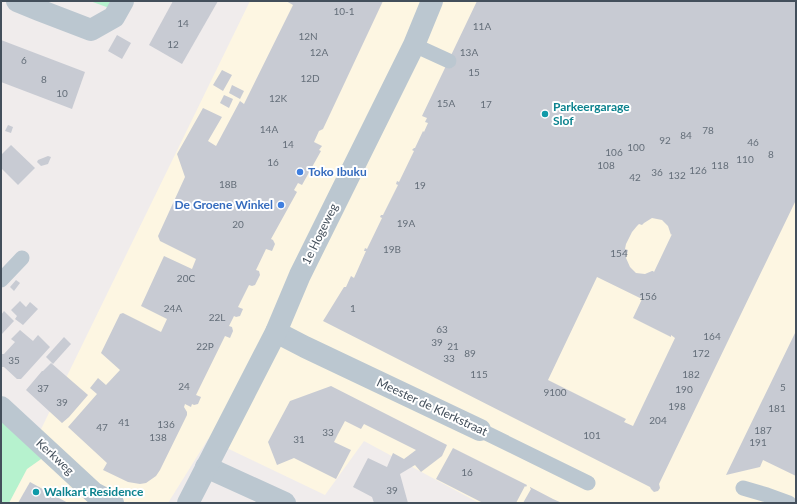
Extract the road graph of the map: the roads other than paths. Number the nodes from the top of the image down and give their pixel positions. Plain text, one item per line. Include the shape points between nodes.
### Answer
1 (17, 1) edge
2 (123, 1) edge
3 (432, 1) edge
4 (42, 6) edge
5 (414, 45) junction
6 (449, 61) dead end
7 (22, 258) dead end
8 (1, 280) edge
9 (276, 332) junction
10 (1, 407) edge
11 (480, 430) joint
12 (206, 467) junction
13 (588, 483) dead end
14 (742, 488) dead end
15 (113, 503) edge
16 (188, 503) edge
17 (285, 503) edge
18 (790, 503) edge

1 - 4 street
2 - 4 street via 114,17 92,30
3 - 5 street, 1e Hogeweg
5 - 6 lane
5 - 9 street, 1e Hogeweg via 307,261
7 - 8 lane
9 - 11 street, Meester de Klerkstraat
9 - 12 street, 1e Hogeweg
10 - 15 street, Kerkweg via 94,493
11 - 13 lane, Meester de Klerkstraat
12 - 16 street, 1e Hogeweg
12 - 17 street
14 - 18 lane

